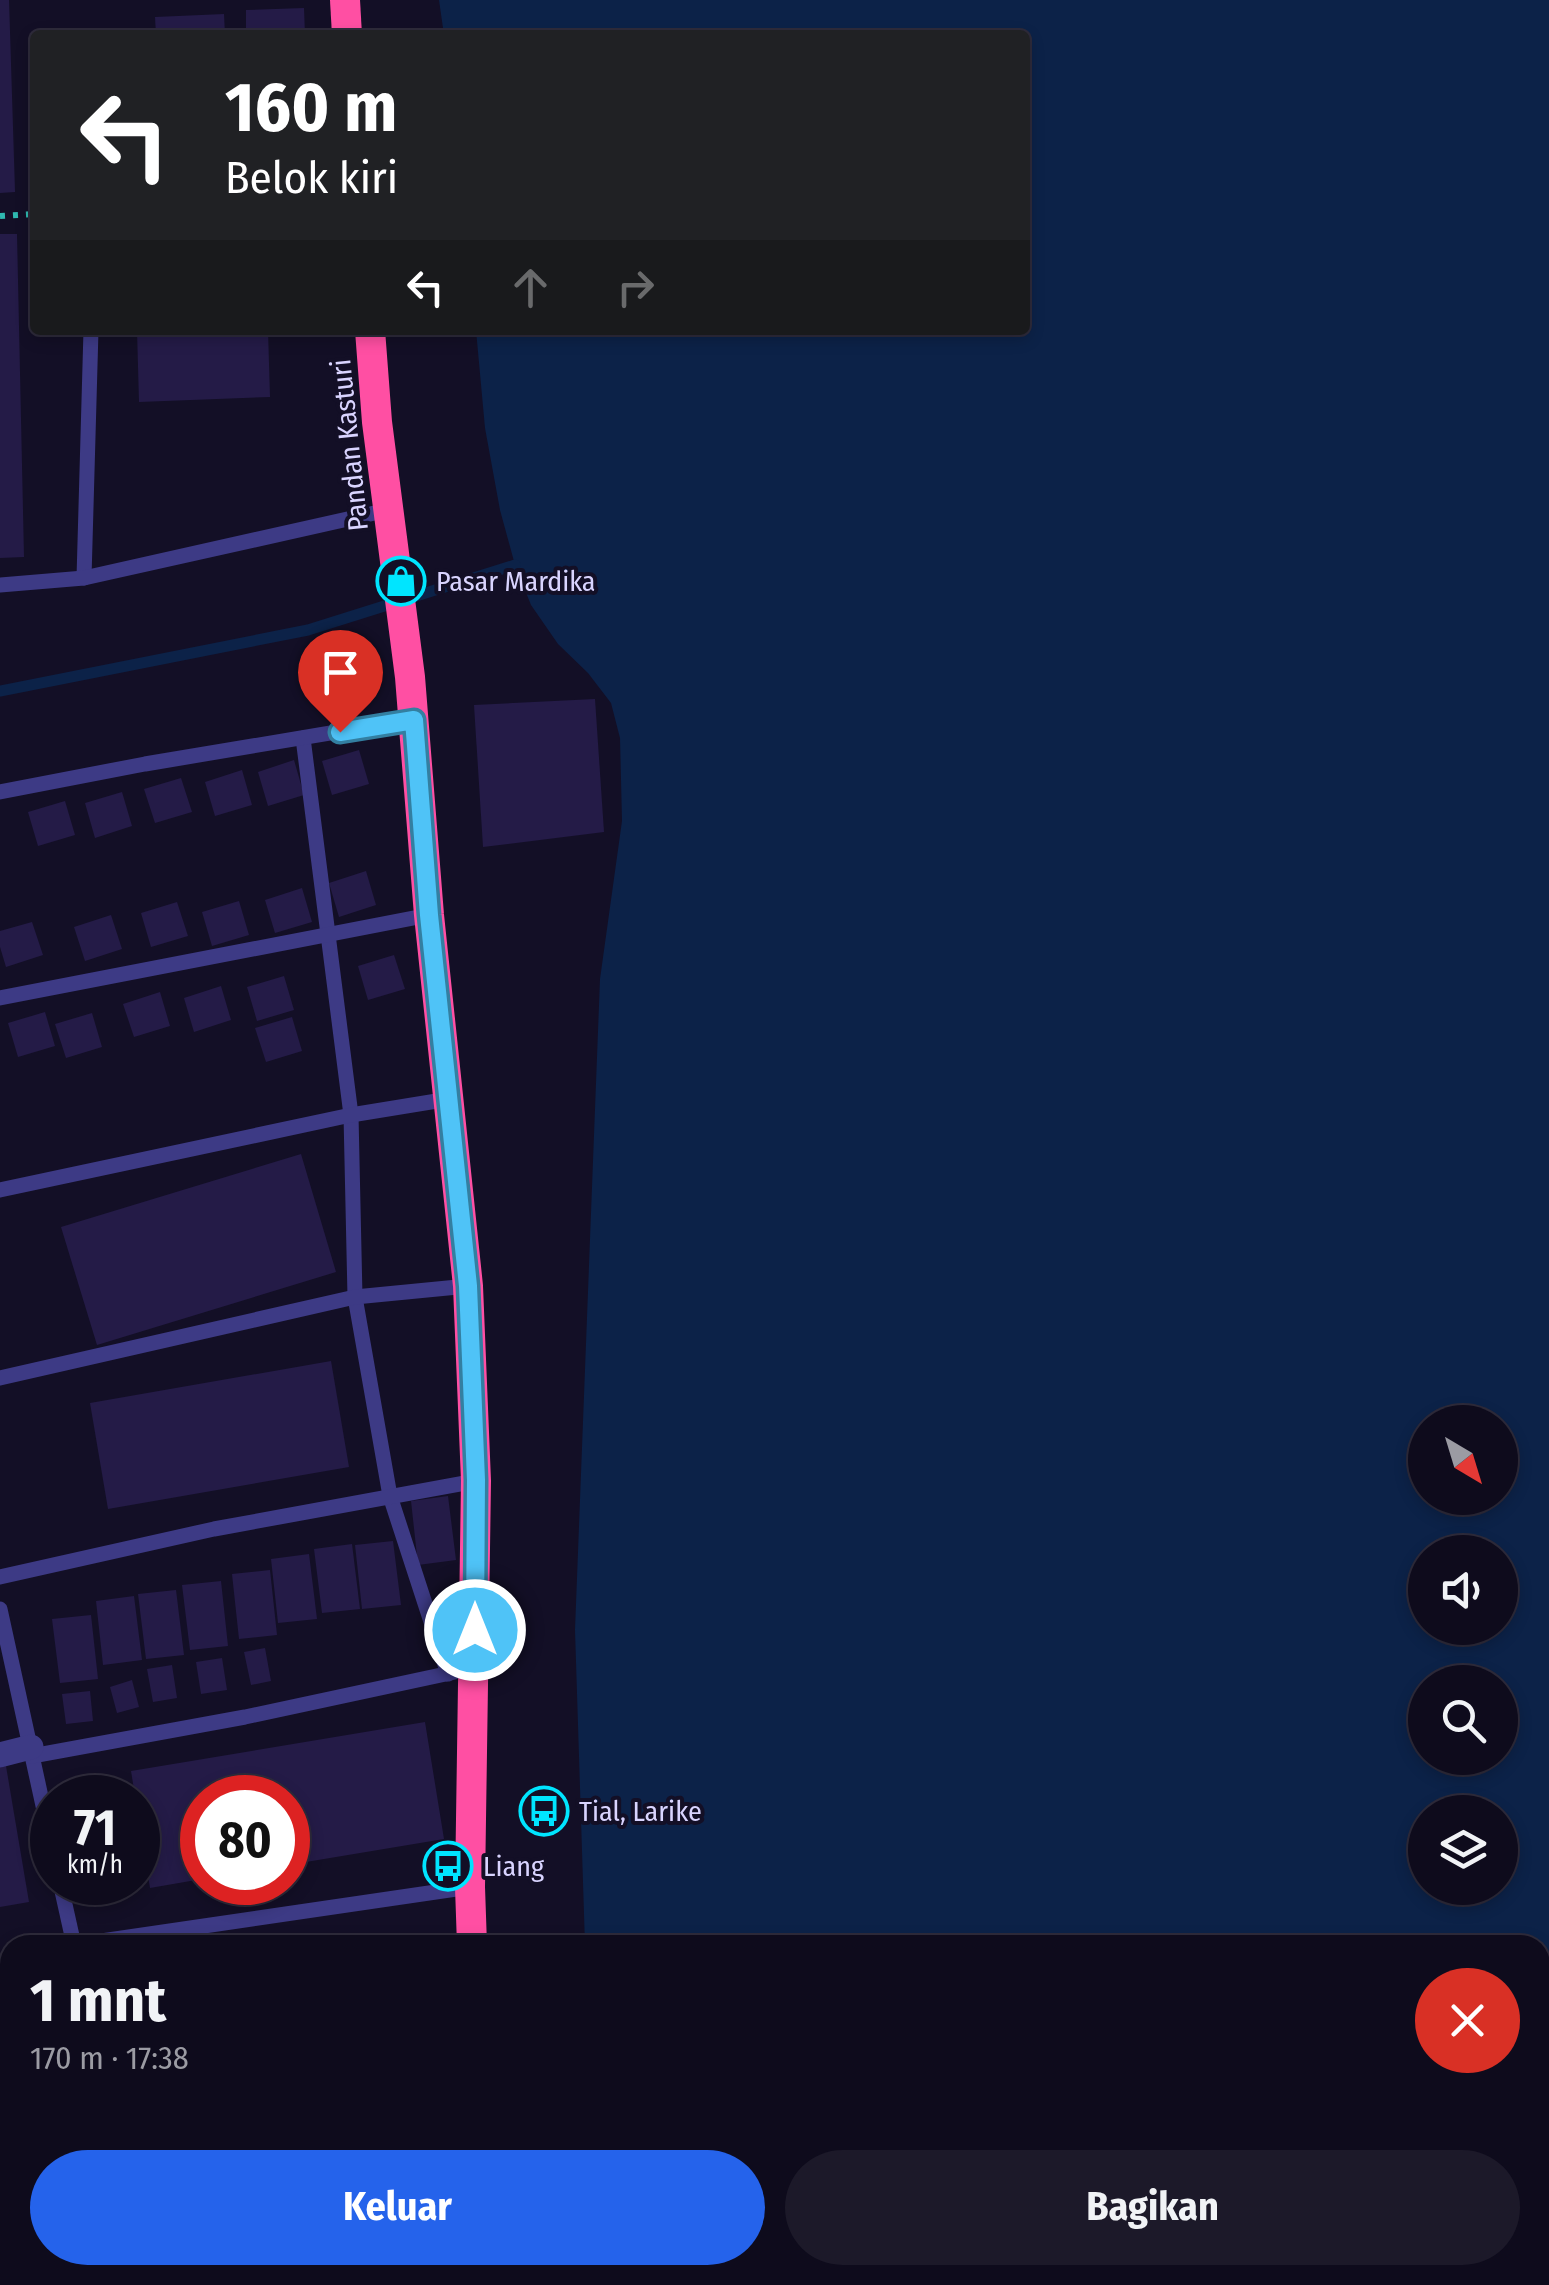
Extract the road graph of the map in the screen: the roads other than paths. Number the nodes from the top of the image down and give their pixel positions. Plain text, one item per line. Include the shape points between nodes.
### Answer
1 (345, 0) edge
2 (347, 30) edge
3 (90, 335) edge
4 (370, 335) edge
5 (388, 510) junction
6 (84, 578) junction
7 (0, 585) edge
8 (414, 720) junction
9 (303, 738) junction
10 (0, 792) edge
11 (429, 915) junction
12 (328, 934) junction
13 (0, 998) edge
14 (449, 1099) junction
15 (351, 1115) junction
16 (0, 1190) edge
17 (468, 1286) junction
18 (355, 1296) junction
19 (0, 1378) edge
20 (476, 1480) junction
21 (390, 1496) junction
22 (0, 1577) edge
23 (0, 1608) edge
24 (461, 1671) junction
25 (32, 1752) junction
26 (0, 1755) edge
27 (37, 1775) edge
28 (470, 1887) junction
29 (65, 1905) edge
30 (72, 1935) edge
31 (142, 1935) edge
32 (472, 1935) edge

1 - 2 highway
3 - 6 lane
4 - 5 highway, Pandan Kasturi
5 - 6 lane
5 - 8 highway, Pandan Kasturi
6 - 7 lane
8 - 9 lane
8 - 11 highway, Pandan Kasturi
9 - 10 lane
9 - 12 lane
11 - 12 lane
11 - 14 highway, Pandan Kasturi
12 - 13 lane
12 - 15 lane
14 - 15 lane
14 - 17 highway, Pandan Kasturi
15 - 16 lane
15 - 18 lane
17 - 18 lane
17 - 20 highway, Pandan Kasturi
18 - 19 lane
18 - 21 lane
20 - 21 lane
20 - 24 highway, Pandan Kasturi
21 - 22 lane
21 - 24 lane
23 - 25 lane
24 - 25 lane via 245,1717
24 - 28 highway, Pandan Kasturi
25 - 26 street
25 - 27 lane
28 - 31 lane
28 - 32 highway, Pandan Kasturi
29 - 30 lane

